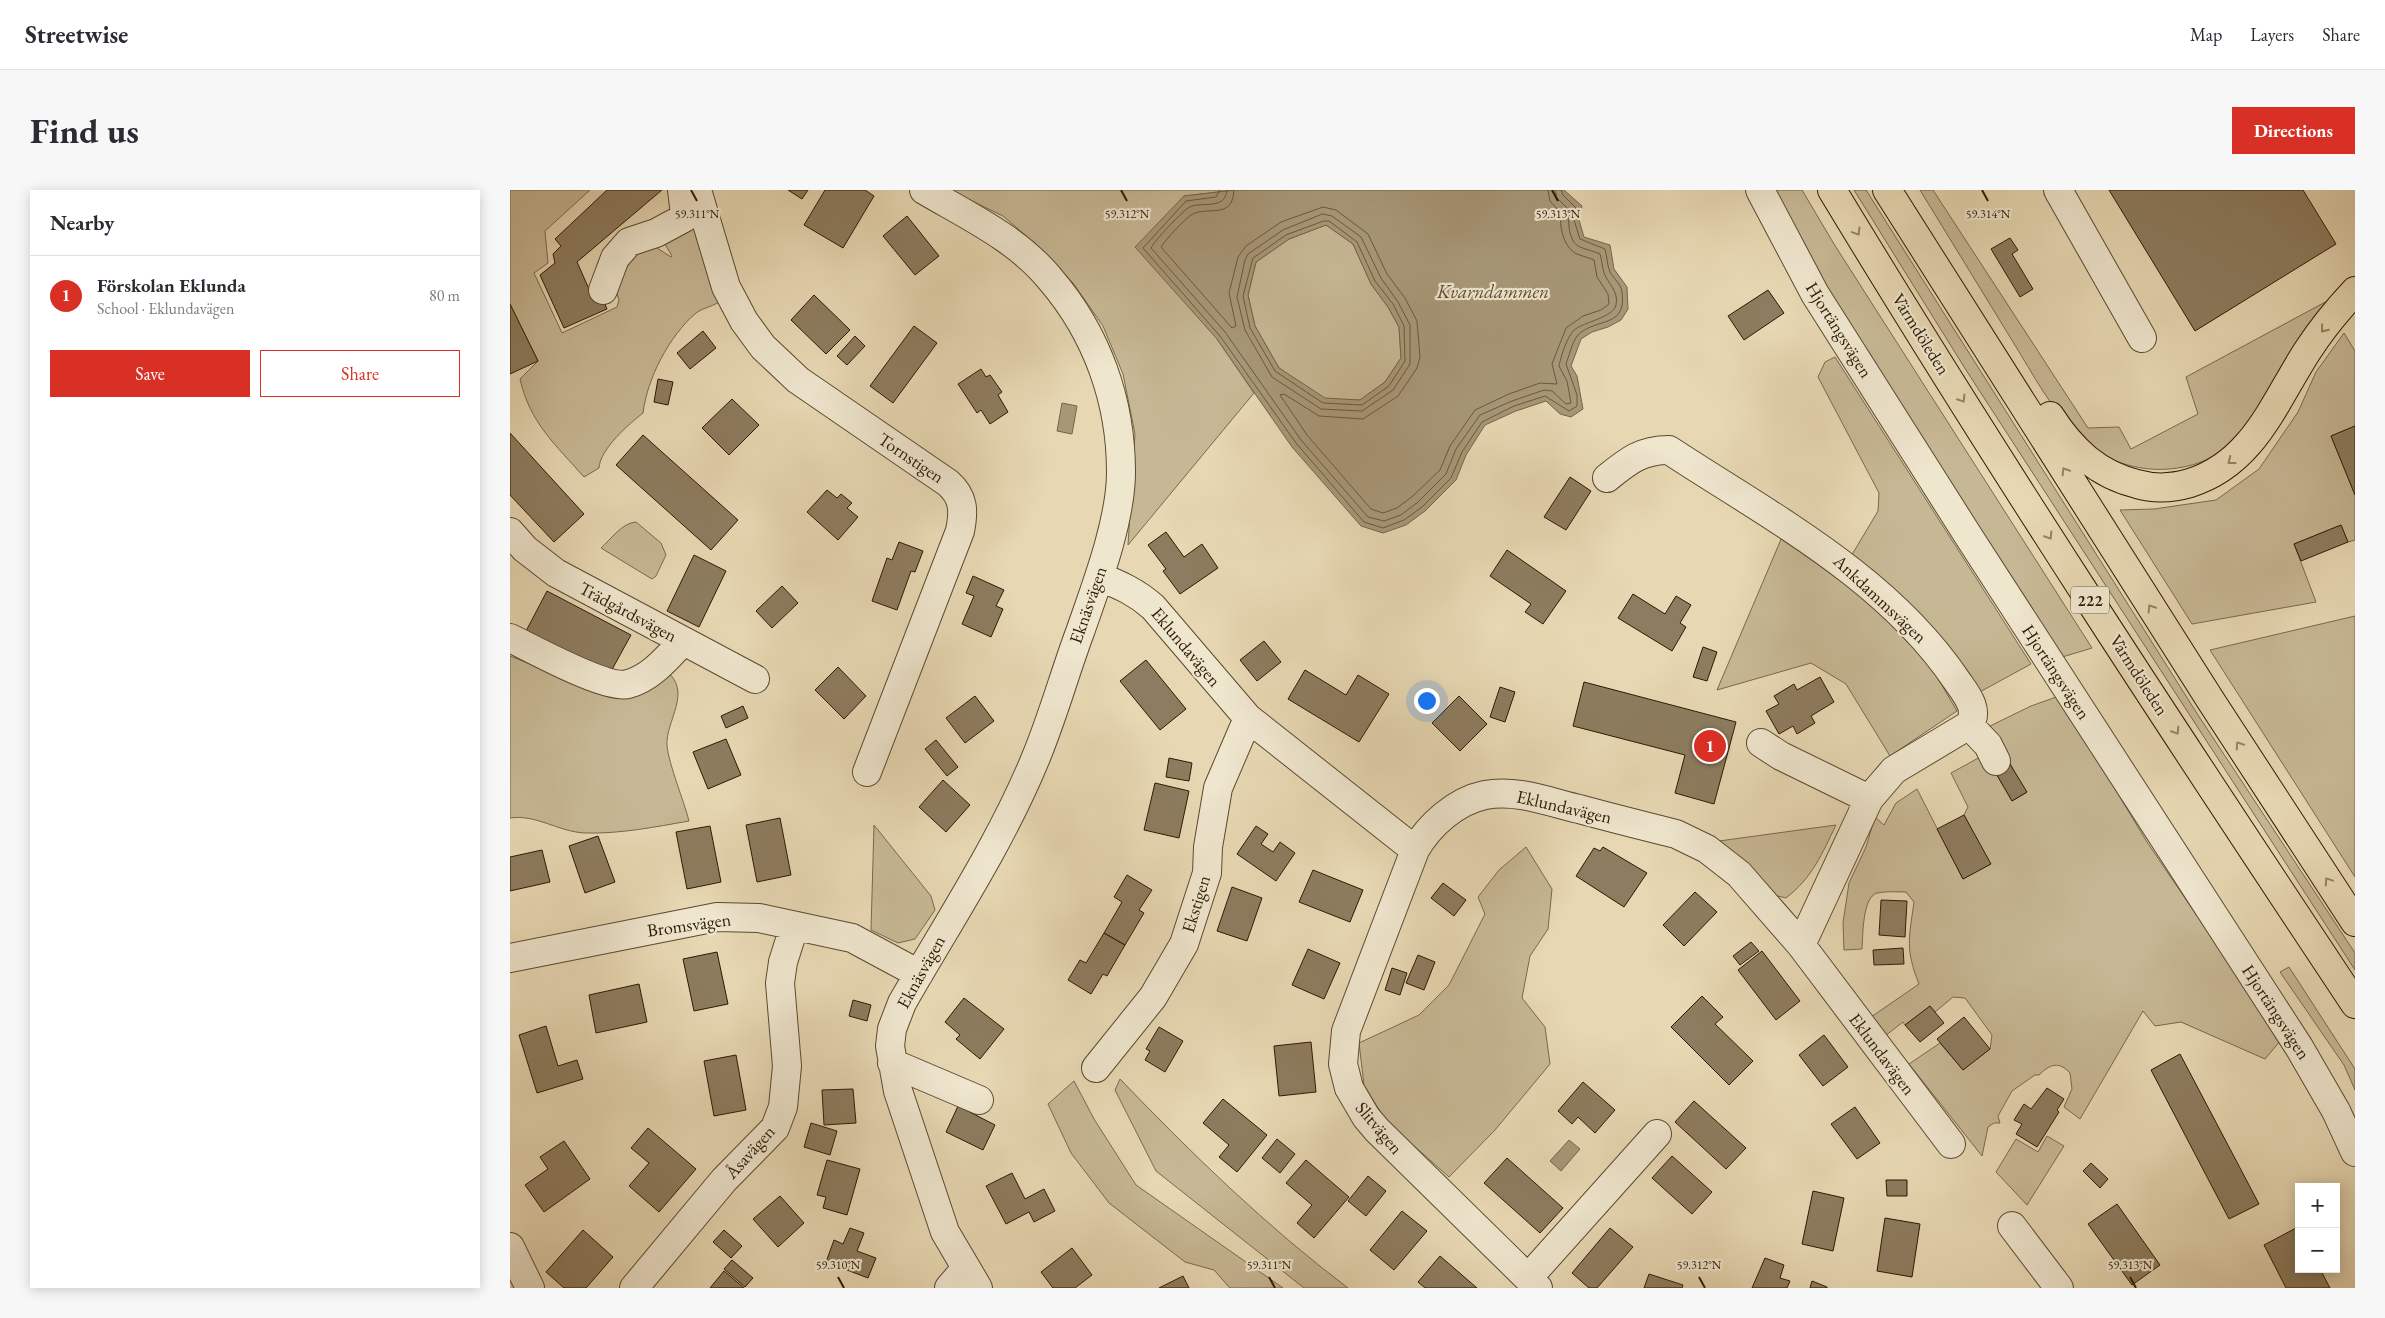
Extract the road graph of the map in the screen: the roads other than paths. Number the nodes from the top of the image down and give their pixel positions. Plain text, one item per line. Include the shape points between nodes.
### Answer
1 (682, 190) edge
2 (697, 190) edge
3 (924, 190) edge
4 (1760, 190) edge
5 (1832, 190) edge
6 (1887, 190) edge
7 (1897, 190) edge
8 (2058, 190) edge
9 (603, 290) dead end
10 (2355, 291) edge
11 (2142, 338) dead end
12 (1607, 478) dead end
13 (510, 532) edge
14 (1100, 577) junction
15 (510, 638) edge
16 (682, 641) junction
17 (755, 679) dead end
18 (1248, 718) junction
19 (1969, 725) junction
20 (1761, 743) dead end
21 (1996, 762) dead end
22 (867, 772) dead end
23 (1869, 799) junction
24 (1414, 850) junction
25 (2355, 922) edge
26 (794, 927) junction
27 (1801, 945) junction
28 (510, 958) edge
29 (918, 974) junction
30 (2355, 1004) edge
31 (892, 1063) junction
32 (1096, 1068) dead end
33 (979, 1100) dead end
34 (1657, 1134) dead end
35 (1951, 1144) dead end
36 (2355, 1152) edge
37 (2012, 1226) dead end
38 (510, 1247) edge
39 (964, 1281) edge
40 (1533, 1283) edge
41 (530, 1288) edge
42 (634, 1288) edge
43 (2059, 1288) edge

1 - 9 street via 684,218 656,234 629,242 615,258
2 - 22 street, Tornstigen via 726,287 744,321 764,347 798,380 948,483 963,502 960,531
3 - 14 street, Eknäsvägen via 1015,245 1034,262 1066,298 1094,347 1107,377 1114,406 1120,438 1121,474 1118,503
4 - 36 street, Hjortängsvägen via 1815,294 2312,1067
5 -> 30 highway, Värmdöleden / 222 via 2084,591
25 -> 6 highway, 222 via 2211,702
10 -> 7 highway via 2308,349 2269,416 2240,455 2197,480 2179,486 2142,486 2104,472 2074,449 1912,202
8 - 11 street
12 - 19 street, Ankdammsvägen via 1628,461 1651,450 1670,450 1831,554 1910,623 1932,648 1970,702 1973,716
13 - 16 street, Trädgårdsvägen via 525,549 556,573
14 - 18 street, Eklundavägen via 1124,586 1153,607
14 - 29 street, Eknäsvägen via 1034,762 991,850
15 - 16 street via 601,681 623,685 651,672
16 - 17 street, Trädgårdsvägen
18 - 24 street, Eklundavägen
18 - 32 street, Ekstigen via 1218,788 1207,873 1184,944 1153,996
19 - 21 street via 1988,745
19 - 23 street via 1894,770
20 - 23 street
23 - 27 street
24 - 27 street, Eklundavägen via 1425,832 1456,807 1485,795 1522,794 1691,840 1739,874
24 - 40 street, Slitvägen via 1346,1032 1343,1064 1349,1088 1377,1130
26 - 28 street, Bromsvägen via 760,918 717,917
26 - 29 street, Bromsvägen via 852,938
26 - 42 street, Åsavägen via 780,983 787,1066 783,1107 775,1128 724,1180
27 - 35 street, Eklundavägen
29 - 31 street, Eknäsvägen via 892,1029
31 - 33 street
31 - 39 street, Eknäsvägen via 932,1196
34 - 40 street, Slitvägen
37 - 43 street
38 - 41 street

